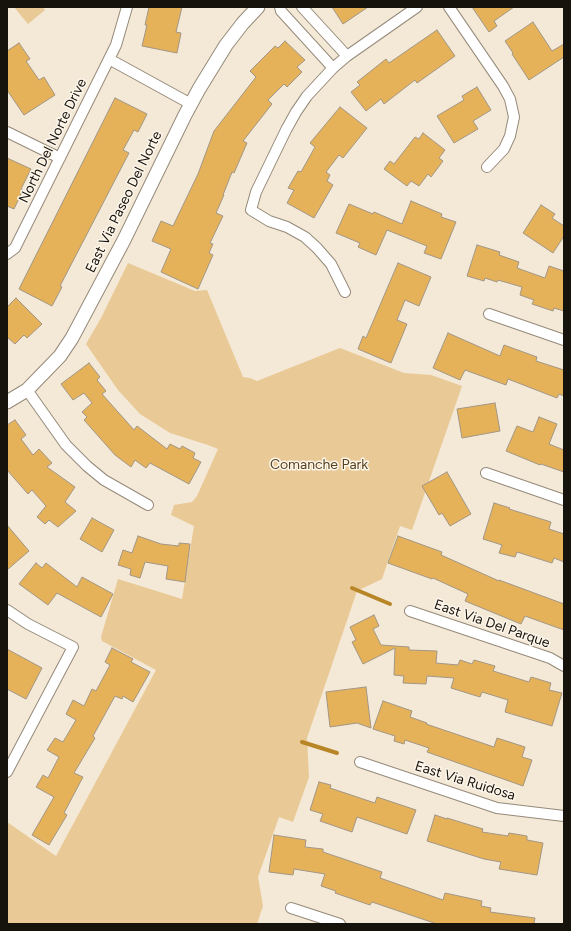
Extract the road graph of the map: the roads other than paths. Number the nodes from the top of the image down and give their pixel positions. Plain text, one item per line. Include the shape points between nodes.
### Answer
1 (127, 7) edge
2 (258, 7) edge
3 (280, 7) edge
4 (302, 7) edge
5 (417, 7) edge
6 (449, 7) edge
7 (347, 56) junction
8 (108, 59) junction
9 (333, 68) junction
10 (191, 104) junction
11 (7, 132) edge
12 (60, 158) junction
13 (487, 167) dead end
14 (7, 254) edge
15 (345, 292) dead end
16 (489, 314) dead end
17 (564, 340) edge
18 (27, 390) junction
19 (7, 402) edge
20 (486, 473) dead end
21 (564, 500) edge
22 (148, 505) dead end
23 (7, 610) edge
24 (410, 611) dead end
25 (564, 666) edge
26 (360, 762) dead end
27 (7, 772) edge
28 (564, 816) edge
29 (291, 908) dead end
30 (340, 924) edge

1 - 8 street, North Del Norte Drive via 116,45
2 - 10 street, East Via Paseo Del Norte via 226,46
3 - 9 street
4 - 7 street
5 - 7 street
6 - 13 street via 510,99 514,117 510,136 504,149
7 - 9 street
8 - 10 street
8 - 12 street, North Del Norte Drive
9 - 15 street via 296,112 256,192 251,210 269,221 287,227 318,248 331,264
10 - 18 street, East Via Paseo Del Norte via 72,338 60,356
11 - 12 street
12 - 14 street, North Del Norte Drive via 16,248
16 - 17 street
18 - 19 street, East Via Paseo Del Norte
18 - 22 street via 66,445 87,466 104,480
20 - 21 street
23 - 27 street via 74,648
24 - 25 street, East Via Del Parque via 550,658
26 - 28 street, East Via Ruidosa via 497,808
29 - 30 street

